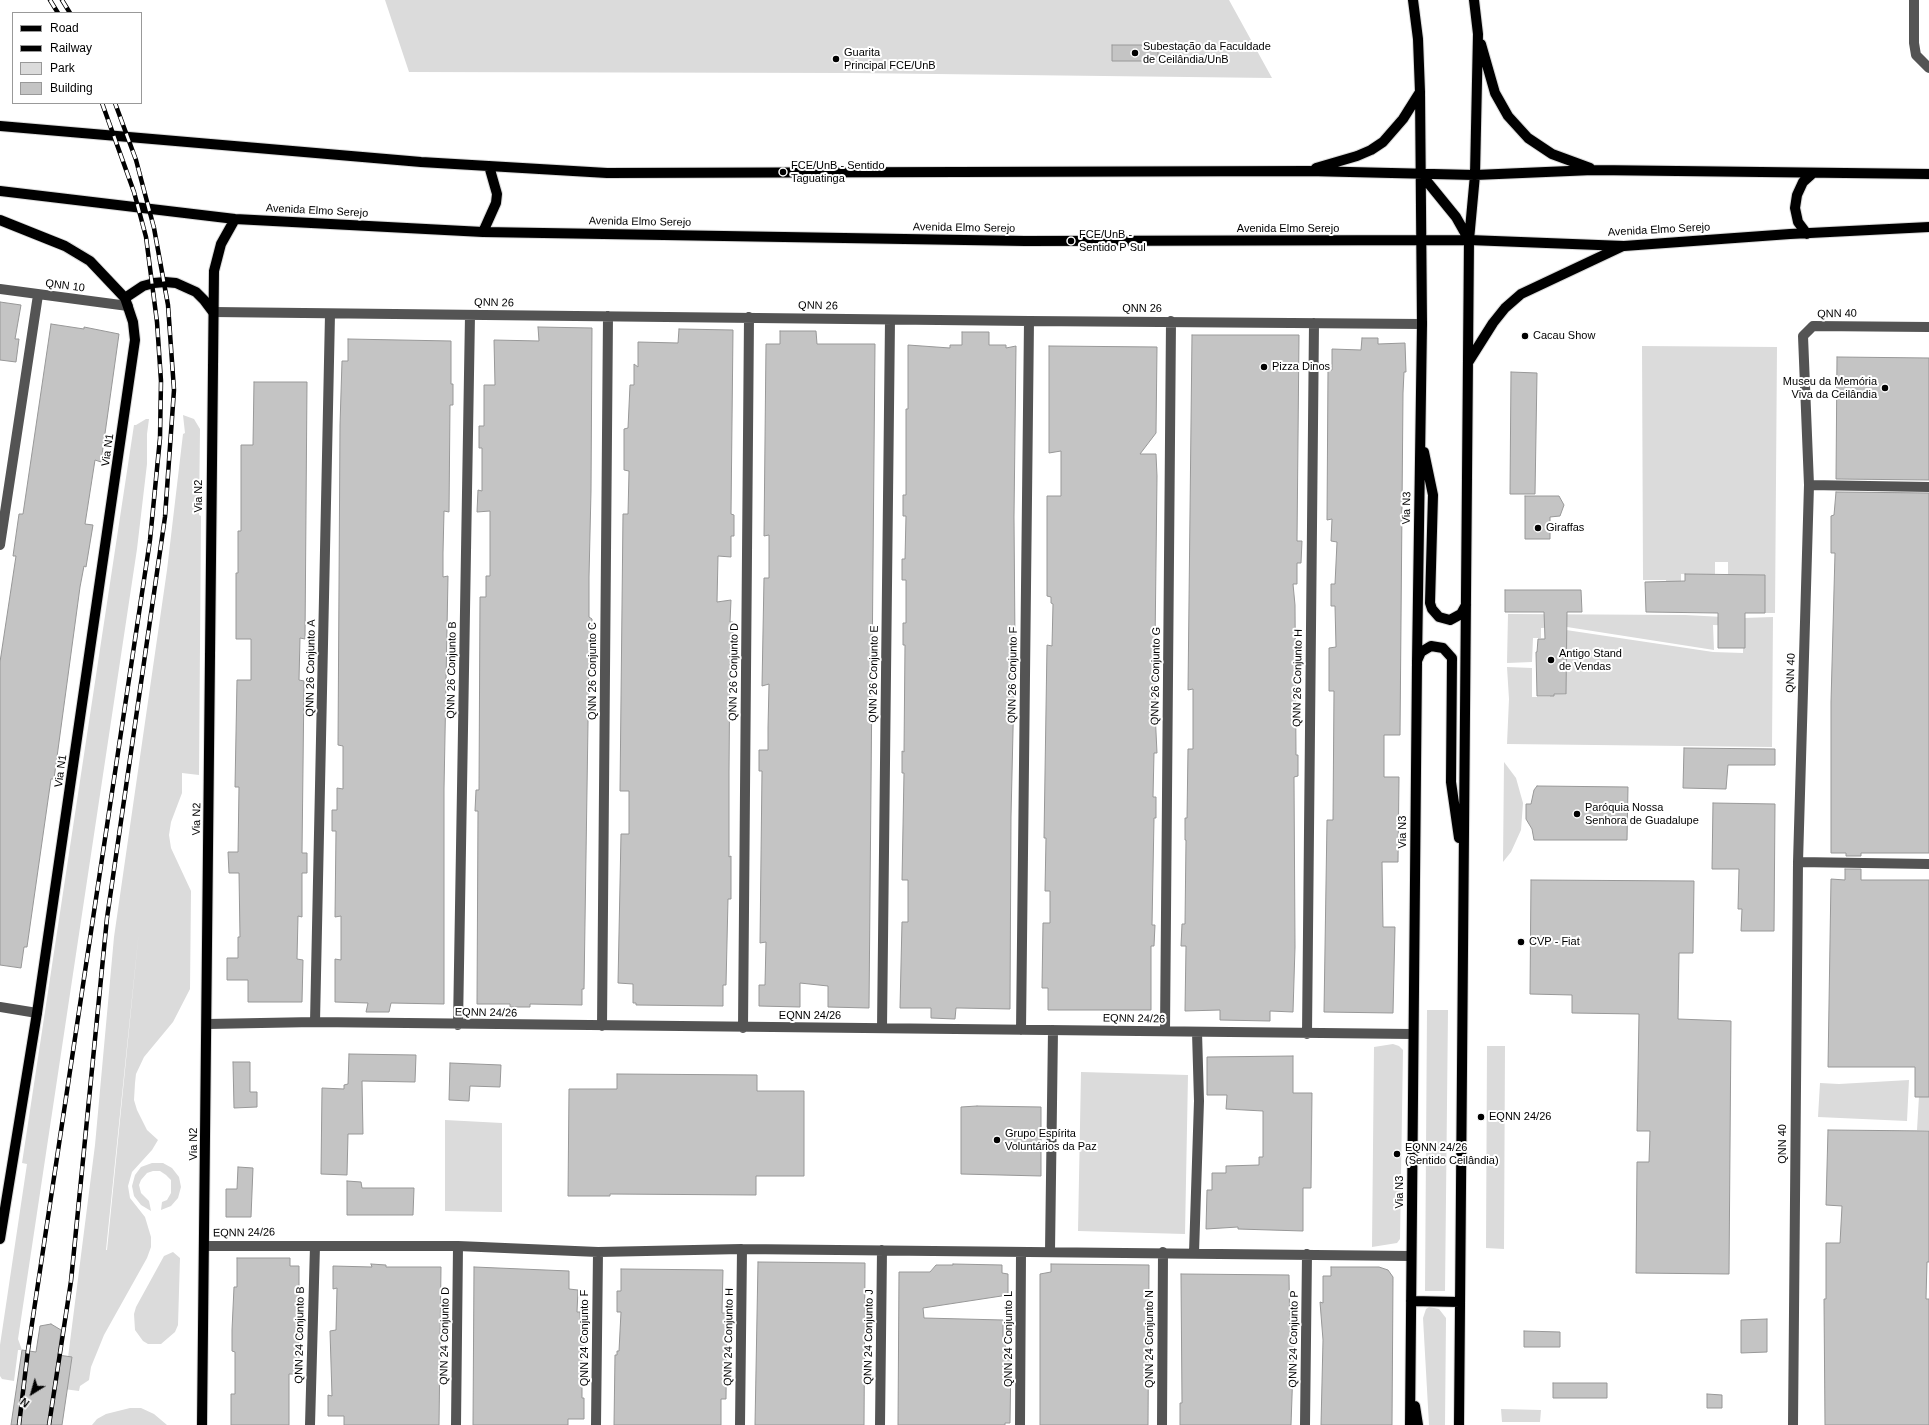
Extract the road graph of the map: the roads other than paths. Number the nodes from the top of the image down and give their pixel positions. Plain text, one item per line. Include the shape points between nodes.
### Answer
1 (1413, 0) edge
2 (1474, 0) edge
3 (1914, 0) edge
4 (1478, 34) junction
5 (1929, 68) edge
6 (1420, 92) junction
7 (0, 126) edge
8 (489, 166) junction
9 (1593, 170) junction
10 (1308, 171) junction
11 (1813, 173) junction
12 (1421, 174) junction
13 (1929, 174) edge
14 (1475, 175) junction
15 (0, 191) edge
16 (235, 219) junction
17 (0, 220) edge
18 (1929, 227) edge
19 (483, 232) junction
20 (1807, 234) junction
21 (1420, 240) junction
22 (1469, 240) junction
23 (1624, 246) junction
24 (0, 289) edge
25 (38, 295) junction
26 (126, 302) junction
27 (213, 312) junction
28 (330, 314) junction
29 (470, 315) junction
30 (608, 316) junction
31 (749, 317) junction
32 (890, 320) junction
33 (1029, 321) junction
34 (1171, 321) junction
35 (1314, 323) junction
36 (1422, 324) junction
37 (1929, 327) edge
38 (1468, 361) junction
39 (1420, 432) junction
40 (1809, 485) junction
41 (1929, 487) edge
42 (0, 545) edge
43 (1466, 604) junction
44 (1417, 662) junction
45 (1798, 862) junction
46 (1929, 864) edge
47 (1464, 872) junction
48 (0, 1008) edge
49 (37, 1013) junction
50 (315, 1022) junction
51 (207, 1024) junction
52 (458, 1025) junction
53 (602, 1026) junction
54 (743, 1028) junction
55 (882, 1028) junction
56 (1021, 1030) junction
57 (1053, 1030) junction
58 (1165, 1031) junction
59 (1197, 1032) junction
60 (1306, 1034) junction
61 (1413, 1034) junction
62 (0, 1232) edge
63 (205, 1246) junction
64 (315, 1246) junction
65 (458, 1246) junction
66 (742, 1249) junction
67 (882, 1250) junction
68 (1050, 1251) junction
69 (598, 1252) junction
70 (1021, 1252) junction
71 (1163, 1252) junction
72 (1194, 1253) junction
73 (1307, 1254) junction
74 (1411, 1256) junction
75 (1411, 1301) junction
76 (1460, 1302) junction
77 (1410, 1377) junction
78 (202, 1425) edge
79 (310, 1425) edge
80 (456, 1425) edge
81 (596, 1425) edge
82 (740, 1425) edge
83 (880, 1425) edge
84 (1020, 1425) edge
85 (1162, 1425) edge
86 (1305, 1425) edge
87 (1410, 1425) edge
88 (1418, 1425) edge
89 (1459, 1425) edge
90 (1793, 1425) edge

1 - 6 main road, Via N3 via 1418,38
2 - 4 main road
3 - 5 street via 1916,55
4 - 9 main road via 1495,93 1508,116 1528,138 1552,154
4 - 14 main road
6 - 10 main road via 1403,119 1383,142 1356,156
6 - 12 main road, Via N3
7 - 8 main road
8 - 10 main road via 606,173
8 - 19 main road via 497,194 496,203
9 - 11 main road
9 - 14 main road
10 - 12 main road
11 - 13 main road
11 - 20 main road via 1803,182 1795,208 1798,222
12 - 14 main road
12 - 21 main road, Via N3
12 - 22 main road via 1456,218
14 - 22 main road
15 - 16 main road, Avenida Elmo Serejo
16 - 19 main road, Avenida Elmo Serejo
16 - 27 main road, Via N2 via 218,252 214,271
17 - 26 main road via 65,246 90,261
18 - 20 main road, Avenida Elmo Serejo
19 - 21 main road, Avenida Elmo Serejo via 1025,241
20 - 23 main road, Avenida Elmo Serejo
21 - 22 main road, Avenida Elmo Serejo
21 - 36 main road, Via N3
22 - 23 main road, Avenida Elmo Serejo
22 - 38 main road
23 - 38 main road via 1521,294 1493,323
24 - 25 street, QNN 10
25 - 26 street, QNN 10
25 - 42 street
26 - 27 main road via 143,286 176,283 196,292
26 - 49 main road, Via N1 via 133,322 135,340 132,370
27 - 28 street, QNN 26
27 - 51 main road, Via N2
28 - 29 street, QNN 26
28 - 50 street, QNN 26 Conjunto A
29 - 30 street, QNN 26
29 - 52 street, QNN 26 Conjunto B
30 - 31 street, QNN 26
30 - 53 street, QNN 26 Conjunto C
31 - 32 street, QNN 26
31 - 54 street, QNN 26 Conjunto D
32 - 33 street, QNN 26
32 - 55 street, QNN 26 Conjunto E
33 - 34 street, QNN 26
33 - 56 street, QNN 26 Conjunto F
34 - 35 street, QNN 26
34 - 58 street, QNN 26 Conjunto G
35 - 36 street, QNN 26
35 - 60 street, QNN 26 Conjunto H
36 - 39 main road, Via N3
37 - 40 street, QNN 40 via 1813,326 1808,329 1803,336
38 - 43 main road
39 - 43 main road via 1432,495 1430,603 1439,617 1450,620 1461,614
39 - 44 main road, Via N3
40 - 41 street
40 - 45 street, QNN 40
43 - 47 main road
44 - 47 main road via 1422,652 1431,646 1443,648 1452,658 1452,782
44 - 61 main road, Via N3
45 - 46 street
45 - 90 street, QNN 40
47 - 76 main road
48 - 49 street
49 - 62 main road, Via N1
50 - 51 street, EQNN 24/26
50 - 52 street, EQNN 24/26
51 - 63 main road, Via N2
52 - 53 street, EQNN 24/26
53 - 54 street, EQNN 24/26
54 - 55 street, EQNN 24/26
55 - 56 street, EQNN 24/26
56 - 57 street, EQNN 24/26
57 - 58 street, EQNN 24/26
57 - 68 street
58 - 59 street, EQNN 24/26
59 - 60 street, EQNN 24/26
59 - 72 street via 1199,1101
60 - 61 street, EQNN 24/26
61 - 74 main road, Via N3
63 - 64 street, EQNN 24/26
63 - 78 main road, Via N2
64 - 65 street, EQNN 24/26
64 - 79 street, QNN 24 Conjunto B
65 - 69 street, EQNN 24/26
65 - 80 street, QNN 24 Conjunto D
66 - 67 street, EQNN 24/26
66 - 69 street, EQNN 24/26
66 - 82 street, QNN 24 Conjunto H
67 - 70 street, EQNN 24/26
67 - 83 street, QNN 24 Conjunto J
68 - 70 street, EQNN 24/26
68 - 71 street, EQNN 24/26
69 - 81 street, QNN 24 Conjunto F
70 - 84 street, QNN 24 Conjunto L
71 - 72 street, EQNN 24/26
71 - 85 street, QNN 24 Conjunto N
72 - 73 street, EQNN 24/26
73 - 74 street, EQNN 24/26
73 - 86 street, QNN 24 Conjunto P
74 - 75 main road, Via N3
75 - 76 main road
75 - 77 main road, Via N3
76 - 89 main road
77 - 87 main road, Via N3
77 - 88 main road

